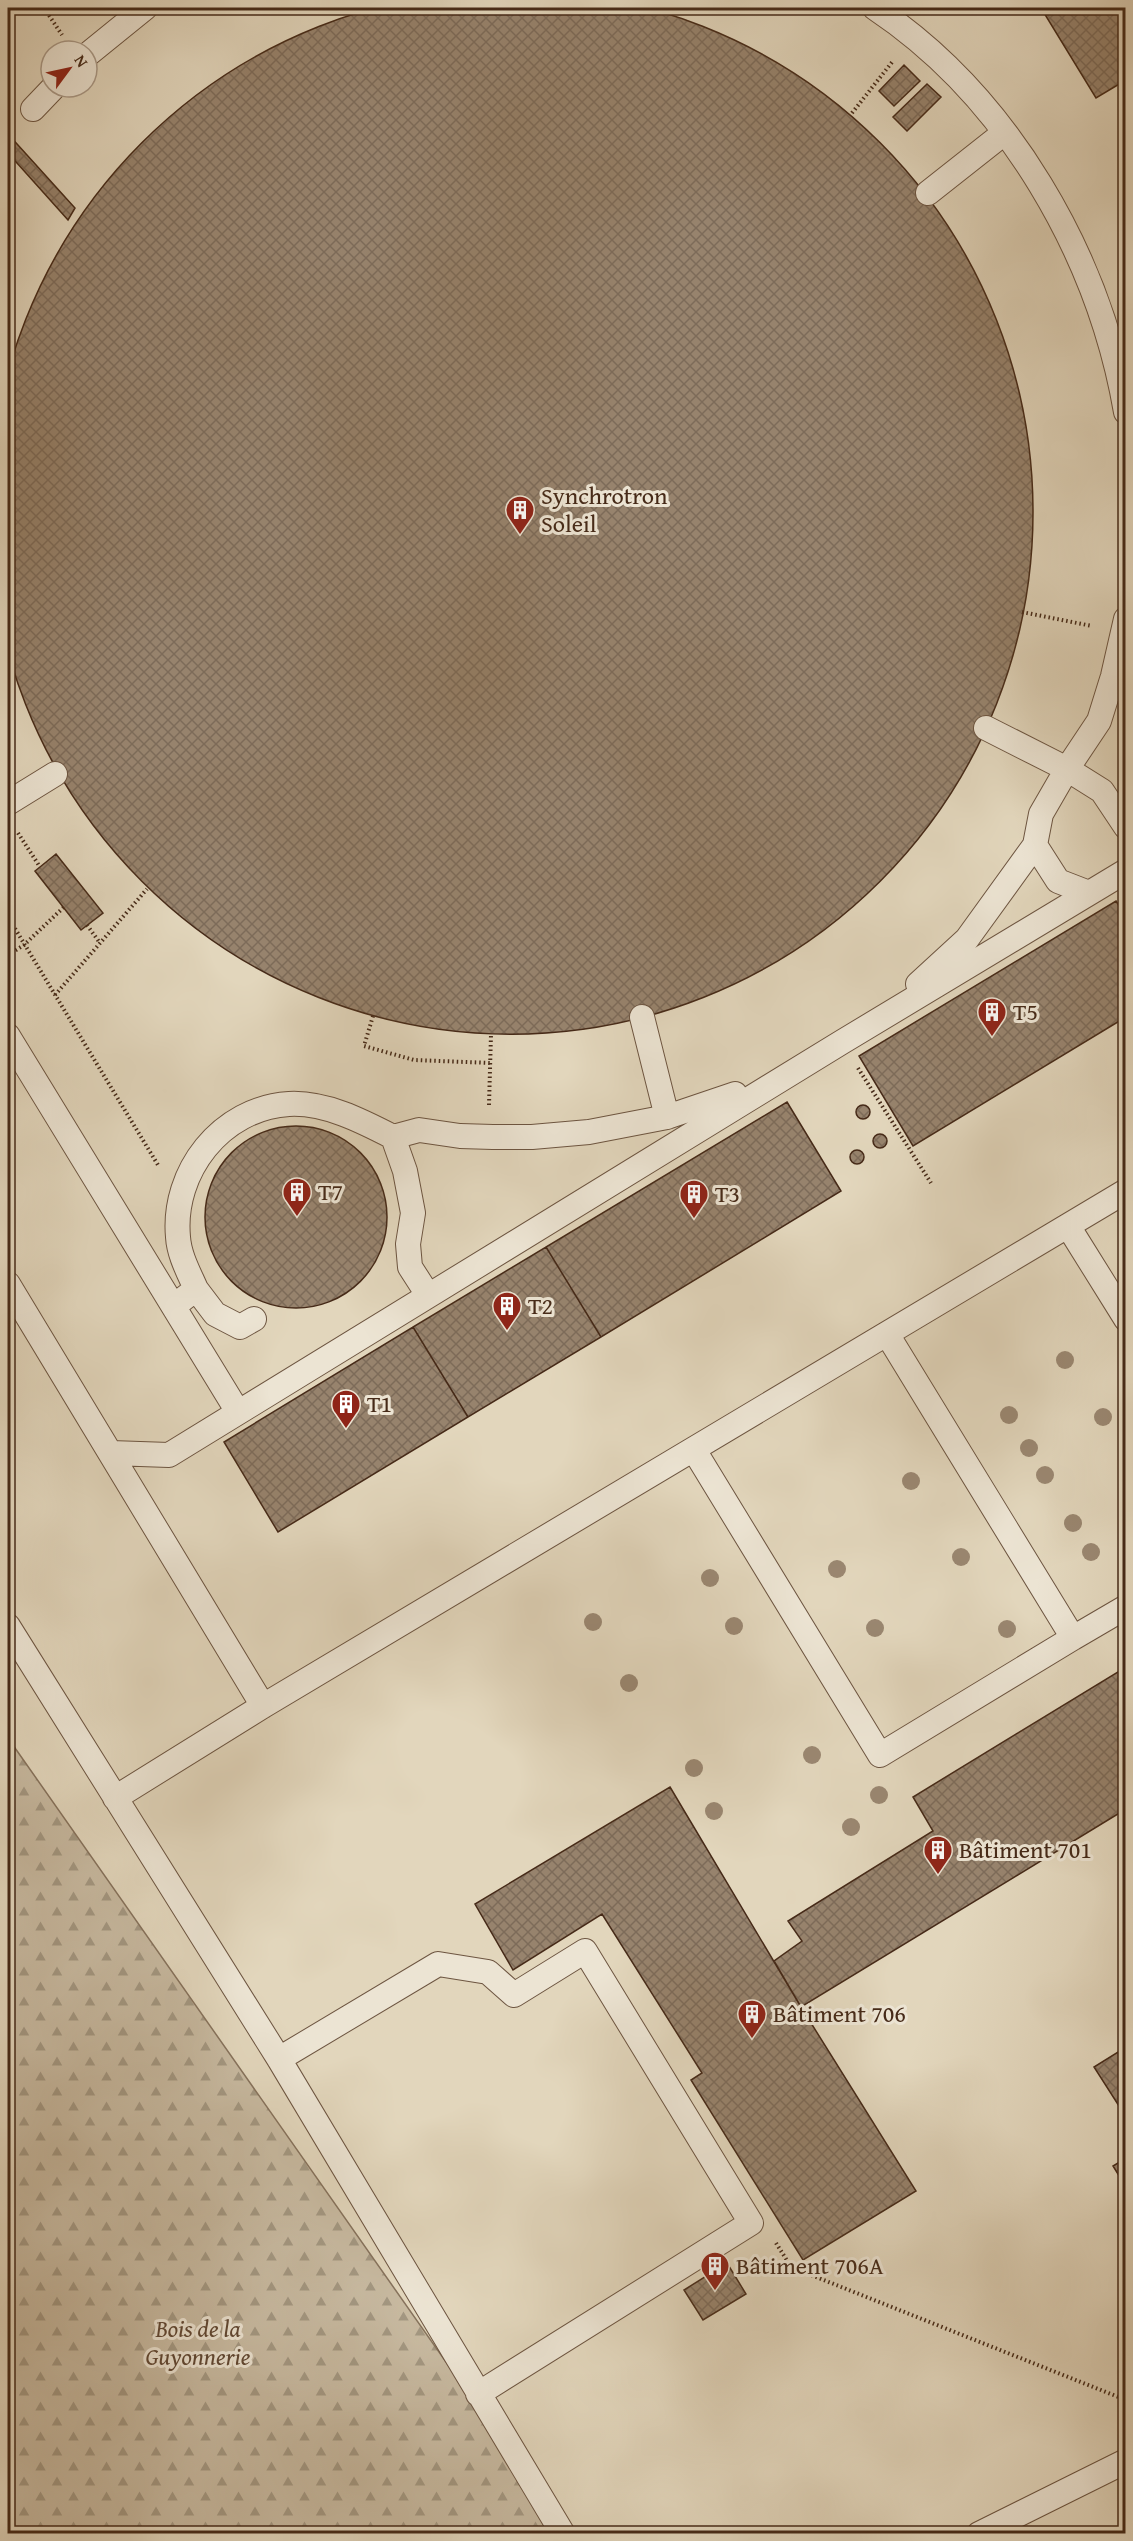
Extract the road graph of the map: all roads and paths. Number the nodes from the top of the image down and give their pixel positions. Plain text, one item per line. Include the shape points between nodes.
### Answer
1 (44, 8) edge
2 (146, 8) edge
3 (875, 8) edge
4 (912, 37) junction
5 (64, 39) edge
6 (99, 45) edge
7 (43, 99) edge
8 (33, 110) dead end
9 (852, 113) dead end
10 (1004, 133) junction
11 (928, 193) dead end
12 (1125, 412) edge
13 (1022, 612) dead end
14 (1124, 627) edge
15 (986, 728) dead end
16 (1067, 769) junction
17 (55, 774) dead end
18 (8, 802) edge
19 (14, 827) dead end
20 (1125, 827) edge
21 (1035, 845) junction
22 (40, 867) dead end
23 (1125, 871) edge
24 (147, 889) dead end
25 (1089, 893) junction
26 (64, 908) dead end
27 (8, 917) edge
28 (87, 925) dead end
29 (100, 943) junction
30 (24, 945) junction
31 (8, 955) edge
32 (56, 995) junction
33 (373, 1016) dead end
34 (642, 1017) dead end
35 (491, 1034) dead end
36 (8, 1036) edge
37 (842, 1042) junction
38 (491, 1064) junction
39 (667, 1117) junction
40 (487, 1136) junction
41 (393, 1137) junction
42 (161, 1171) dead end
43 (931, 1183) dead end
44 (1125, 1191) edge
45 (1068, 1226) junction
46 (8, 1284) edge
47 (196, 1289) junction
48 (428, 1295) junction
49 (174, 1306) junction
50 (254, 1319) dead end
51 (1125, 1319) edge
52 (887, 1334) junction
53 (238, 1412) junction
54 (694, 1450) junction
55 (111, 1453) junction
56 (1125, 1607) edge
57 (8, 1626) edge
58 (1073, 1638) junction
59 (263, 1706) junction
60 (115, 1798) junction
61 (279, 2059) junction
62 (751, 2223) junction
63 (478, 2394) junction
64 (1125, 2400) edge
65 (1125, 2461) edge
66 (563, 2534) edge
67 (979, 2534) edge

1 - 5 path
2 - 6 lane
3 - 4 lane
4 - 9 path
4 - 10 lane via 972,94
7 - 8 lane
10 - 11 lane
10 - 12 lane via 1042,186 1089,280 1105,325
13 - 14 path
14 - 16 lane via 1099,721
15 - 16 lane
16 - 20 lane via 1102,790
16 - 21 lane via 1041,814
17 - 18 lane
19 - 22 path
21 - 25 lane via 1058,881
21 - 37 lane via 966,939 911,991
23 - 25 lane
24 - 29 path
25 - 37 lane
26 - 30 path
27 - 30 path
28 - 29 path
29 - 32 path
30 - 31 path
30 - 32 path
32 - 42 path
33 - 38 path via 364,1046 414,1060
34 - 39 lane
35 - 38 path
36 - 49 lane
37 - 39 lane via 776,1078
37 - 43 path
37 - 48 lane
38 - 40 path
39 - 40 lane via 589,1132
40 - 41 lane via 419,1130
41 - 47 lane via 361,1120 321,1107 288,1104 253,1113 223,1129 200,1154 185,1181 178,1209 178,1239
41 - 48 lane via 413,1213 408,1244 410,1267
44 - 45 lane
45 - 51 lane
45 - 52 lane
46 - 55 lane
47 - 49 lane
47 - 50 lane via 215,1314 240,1327
48 - 53 lane
49 - 53 lane
52 - 54 lane
52 - 58 lane
53 - 55 lane via 169,1455
54 - 58 lane via 880,1755
54 - 59 lane
55 - 59 lane
56 - 58 lane
57 - 60 lane
59 - 60 lane
60 - 61 lane
61 - 62 lane via 438,1964 488,1972 514,1995 585,1951
61 - 63 lane
62 - 63 lane
62 - 64 path via 764,2225 793,2270 798,2267
63 - 66 lane
65 - 67 lane

